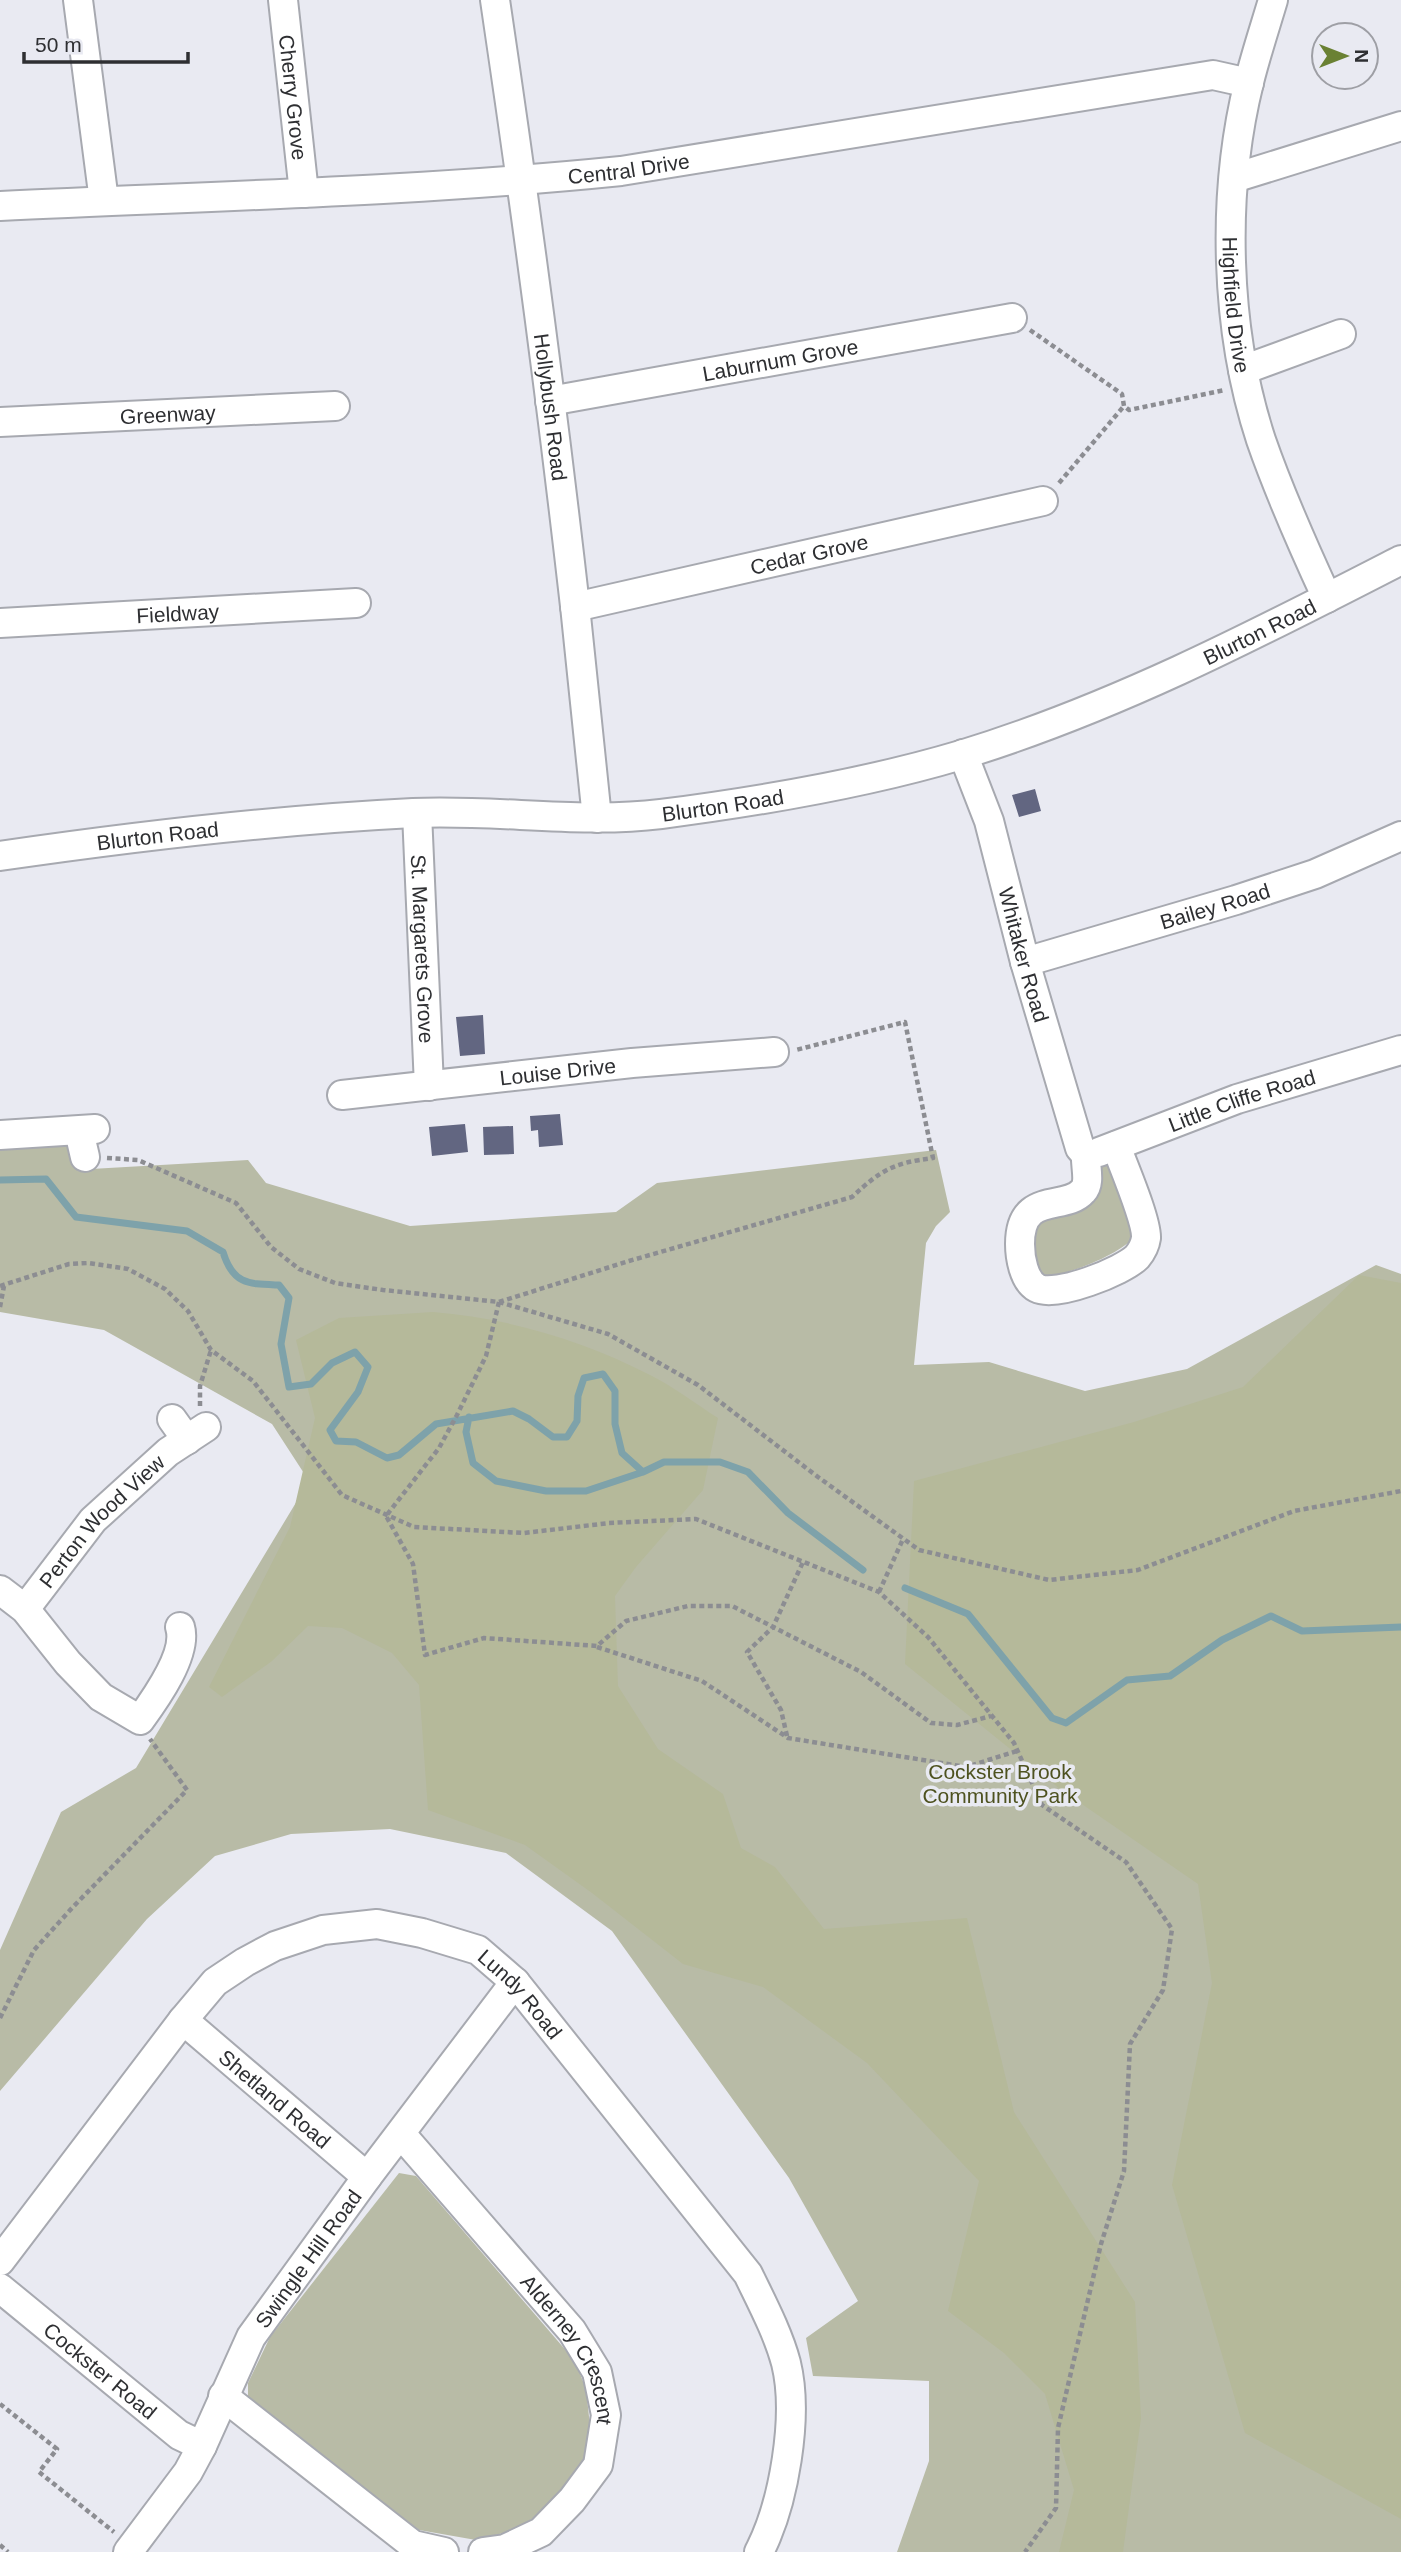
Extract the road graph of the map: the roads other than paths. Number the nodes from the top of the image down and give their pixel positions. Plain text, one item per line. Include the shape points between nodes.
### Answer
1 (78, 0) edge
2 (283, 0) edge
3 (495, 0) edge
4 (1273, 0) edge
5 (1249, 83) junction
6 (1401, 126) edge
7 (1234, 178) junction
8 (522, 181) junction
9 (304, 193) junction
10 (104, 201) junction
11 (0, 205) edge
12 (1012, 318) road end
13 (1341, 334) dead end
14 (1244, 378) junction
15 (550, 401) junction
16 (335, 406) dead end
17 (0, 422) edge
18 (1043, 502) road end
19 (1401, 560) edge
20 (1327, 598) junction
21 (356, 603) dead end
22 (575, 607) junction
23 (0, 623) edge
24 (964, 754) junction
25 (417, 813) junction
26 (597, 818) junction
27 (1401, 836) edge
28 (0, 856) edge
29 (1025, 962) junction
30 (1401, 1050) edge
31 (774, 1052) road end
32 (429, 1086) junction
33 (342, 1095) dead end
34 (0, 1135) edge
35 (87, 1139) dead end
36 (1116, 1146) junction
37 (1086, 1155) junction
38 (188, 1429) road end
39 (0, 1590) edge
40 (25, 1609) junction
41 (180, 1627) dead end
42 (515, 1982) junction
43 (183, 2020) junction
44 (401, 2134) junction
45 (367, 2177) junction
46 (0, 2261) edge
47 (0, 2288) edge
48 (223, 2396) junction
49 (202, 2446) junction
50 (133, 2550) edge
51 (444, 2552) edge
52 (483, 2552) edge
53 (759, 2552) edge

1 - 10 street
2 - 9 street, Cherry Grove
3 - 8 street, Hollybush Road
4 - 5 street, Highfield Drive
5 - 7 street, Highfield Drive
5 - 8 street, Central Drive via 1213,75 621,171
6 - 7 street
7 - 14 street, Highfield Drive via 1232,278
8 - 9 street, Central Drive
8 - 15 street, Hollybush Road
9 - 10 street, Central Drive
10 - 11 street, Central Drive
12 - 15 street, Laburnum Grove
13 - 14 street
14 - 20 street, Highfield Drive via 1283,503
15 - 22 street, Hollybush Road
16 - 17 street, Greenway
18 - 22 street, Cedar Grove
19 - 20 street, Blurton Road
20 - 24 street, Blurton Road via 1157,681
21 - 23 street, Fieldway
22 - 26 street, Hollybush Road
24 - 26 street, Blurton Road via 828,788 658,814
24 - 29 street, Whitaker Road via 989,821
25 - 26 street, Blurton Road
25 - 28 street, Blurton Road via 177,832
25 - 32 street, St. Margarets Grove
27 - 29 street, Bailey Road via 1315,874
29 - 37 street, Whitaker Road via 1080,1149
30 - 36 street, Little Cliffe Road via 1237,1100
31 - 32 street, Louise Drive
32 - 33 street, Louise Drive
34 - 35 street
36 - 37 street, Little Cliffe Road
36 - 37 street via 1145,1229 1143,1249 1124,1266 1074,1286 1037,1288 1027,1277 1021,1256 1023,1226 1038,1206 1084,1191
38 - 40 street, Perton Wood View via 93,1520
39 - 40 street
40 - 41 street via 101,1697 140,1720 180,1650
42 - 43 street, Lundy Road via 478,1950 422,1933 377,1924 323,1930 245,1962 215,1982
42 - 44 street, Swingle Hill Road
42 - 53 street, Lundy Road via 748,2274 767,2312 786,2364 790,2414 788,2462
43 - 45 street, Shetland Road
43 - 46 street, Lundy Road
44 - 45 street, Swingle Hill Road
44 - 52 street, Alderney Crescent via 572,2331 597,2372 606,2415 598,2465 572,2500 541,2532 505,2549
45 - 48 street, Swingle Hill Road via 251,2337
47 - 49 street, Cockster Road via 179,2434
48 - 49 street, Swingle Hill Road
48 - 51 street via 413,2545
49 - 50 street, Swingle Hill Road

